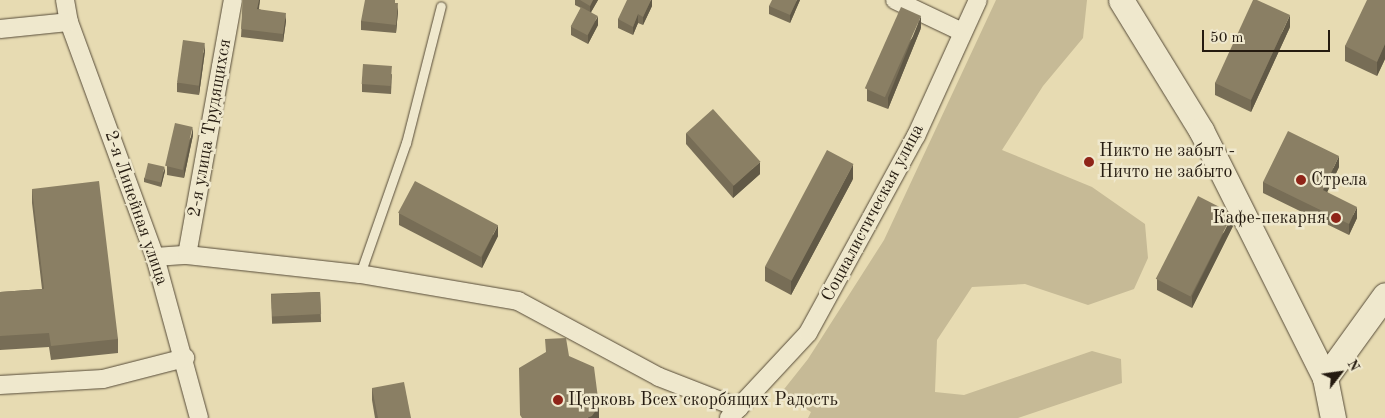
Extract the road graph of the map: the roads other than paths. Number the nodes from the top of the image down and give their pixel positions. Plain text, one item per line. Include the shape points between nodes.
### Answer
1 (65, 0) edge
2 (233, 0) edge
3 (895, 0) edge
4 (978, 0) edge
5 (1121, 0) edge
6 (441, 6) dead end
7 (69, 22) junction
8 (0, 29) edge
9 (962, 32) junction
10 (187, 256) junction
11 (155, 257) junction
12 (360, 274) junction
13 (1385, 295) edge
14 (185, 358) junction
15 (1326, 378) junction
16 (0, 385) edge
17 (734, 413) edge
18 (199, 418) edge
19 (1333, 418) edge

1 - 7 street, 2-я Линейная улица
2 - 10 street, 2-я улица Трудящихся
3 - 9 street
4 - 9 street, Социалистическая улица
5 - 15 main road via 1201,130
6 - 12 lane via 406,143
7 - 8 street
7 - 11 street, 2-я Линейная улица
9 - 17 street, Социалистическая улица via 916,136 808,333
10 - 11 street
10 - 12 street
11 - 14 street, 2-я Линейная улица
12 - 17 street via 518,301 659,377
13 - 15 main road
14 - 16 street via 103,379
14 - 18 street, 2-я Линейная улица
15 - 19 main road

